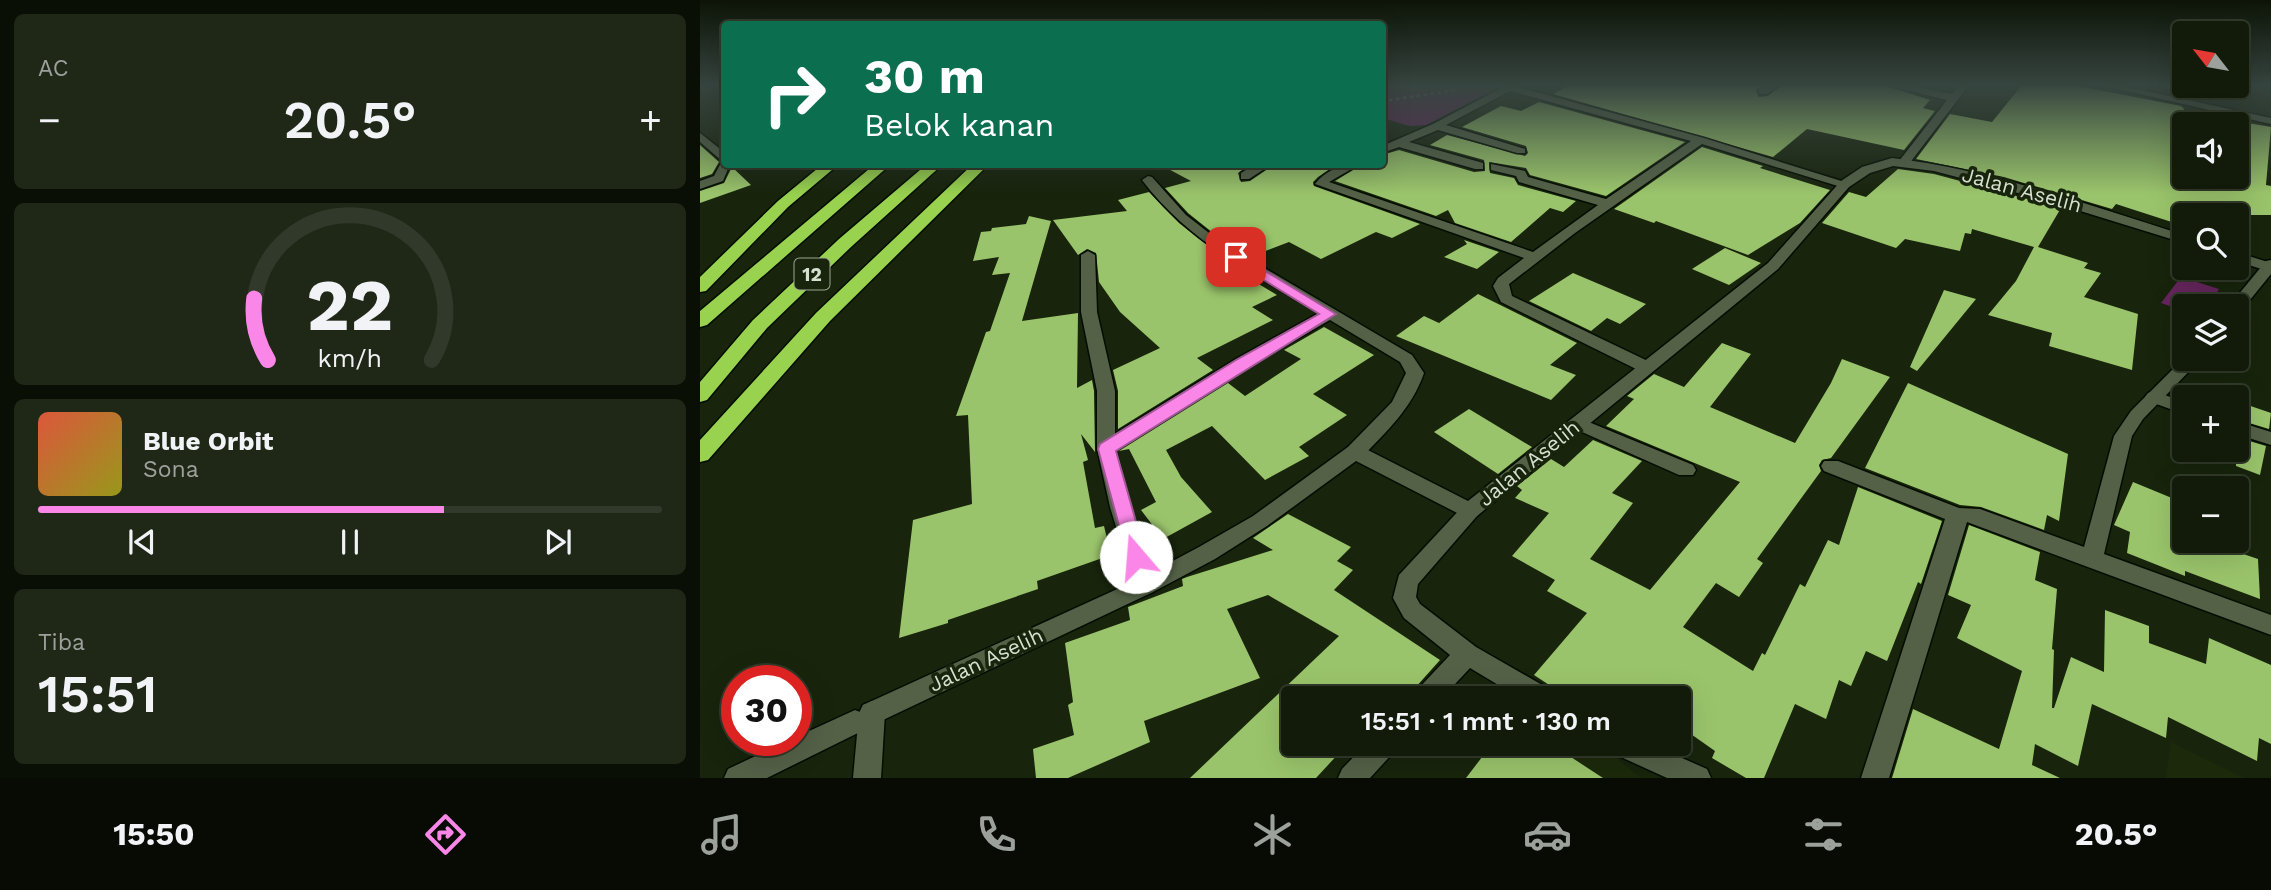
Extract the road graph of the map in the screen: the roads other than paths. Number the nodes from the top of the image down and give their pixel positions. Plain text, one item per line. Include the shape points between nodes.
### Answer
1 (1446, 121) edge
2 (1635, 121) edge
3 (1937, 121) edge
4 (1437, 126) junction
5 (1415, 134) junction
6 (700, 136) edge
7 (1386, 138) edge
8 (1700, 140) junction
9 (1398, 142) junction
10 (1386, 148) edge
11 (1521, 151) dead end
12 (721, 155) edge
13 (1905, 161) junction
14 (1479, 166) dead end
15 (1495, 167) dead end
16 (722, 168) edge
17 (827, 168) edge
18 (879, 168) edge
19 (931, 168) edge
20 (978, 168) edge
21 (1259, 168) edge
22 (1346, 168) edge
23 (1245, 176) dead end
24 (1148, 180) dead end
25 (1845, 184) junction
26 (700, 186) edge
27 (1608, 204) junction
28 (2172, 235) edge
29 (1088, 255) dead end
30 (1535, 257) junction
31 (2249, 260) edge
32 (2270, 266) edge
33 (700, 287) edge
34 (2247, 294) edge
35 (1329, 314) junction
36 (700, 321) edge
37 (1646, 367) junction
38 (2181, 371) edge
39 (700, 395) edge
40 (2154, 397) junction
41 (2172, 404) edge
42 (1579, 424) junction
43 (2249, 431) edge
44 (2271, 439) edge
45 (1106, 449) junction
46 (1355, 452) junction
47 (700, 454) edge
48 (1831, 466) dead end
49 (1685, 470) dead end
50 (1470, 511) junction
51 (1957, 517) junction
52 (2092, 558) junction
53 (1145, 586) junction
54 (2271, 625) edge
55 (1466, 654) junction
56 (1437, 686) edge
57 (1521, 686) edge
58 (863, 718) junction
59 (1373, 756) edge
60 (1648, 756) edge
61 (738, 778) edge
62 (867, 778) edge
63 (1352, 778) edge
64 (1697, 778) edge
65 (1875, 778) edge

1 - 4 street
2 - 8 street
3 - 13 street
4 - 5 street
4 - 11 street
5 - 7 street
5 - 9 street
6 - 12 street
8 - 25 street
8 - 27 street
9 - 10 street
9 - 14 street
13 - 25 street, Jalan Aselih via 1866,170
13 - 28 street, Jalan Aselih via 2053,198
15 - 27 street
16 - 26 street via 719,178
17 - 33 highway via 783,204
18 - 36 highway, 12
19 - 39 highway, 12 via 760,324
20 - 47 highway via 823,317
21 - 23 street
22 - 30 street via 1321,184
24 - 35 street via 1181,218 1217,246
25 - 37 street, Jalan Aselih via 1773,266
27 - 30 street
29 - 45 street via 1089,312 1106,391
30 - 37 street via 1503,281 1500,291 1506,299
31 - 32 street
32 - 34 street
35 - 45 street
35 - 46 street via 1406,359 1415,373 1398,409
37 - 42 street, Jalan Aselih
38 - 40 street
40 - 41 street
40 - 52 street via 2123,436
42 - 49 street
42 - 50 street, Jalan Aselih
43 - 44 street
45 - 53 street
46 - 50 street, Jalan Aselih
46 - 53 street, Jalan Aselih via 1260,521
48 - 51 street
50 - 55 street via 1407,581 1404,597 1412,611
51 - 52 street via 1973,514
51 - 65 street
52 - 54 street
53 - 58 street, Jalan Aselih
55 - 56 street
55 - 57 street
58 - 61 street, Jalan Aselih
58 - 62 street
59 - 63 street
60 - 64 street

